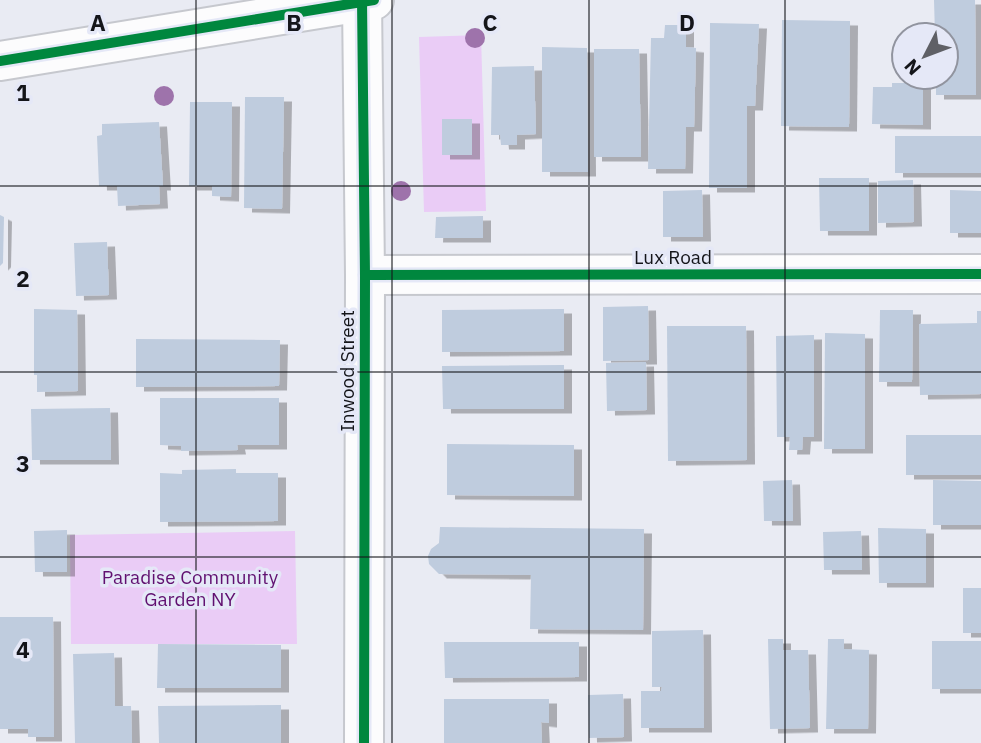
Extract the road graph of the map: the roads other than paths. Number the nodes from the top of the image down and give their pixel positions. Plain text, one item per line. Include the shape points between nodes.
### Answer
1 (366, 1) edge
2 (0, 61) edge
3 (981, 274) edge
4 (365, 275) junction
5 (364, 743) edge

1 - 2 street
1 - 4 street, Inwood Street
3 - 4 street, Lux Road
4 - 5 street, Inwood Street

